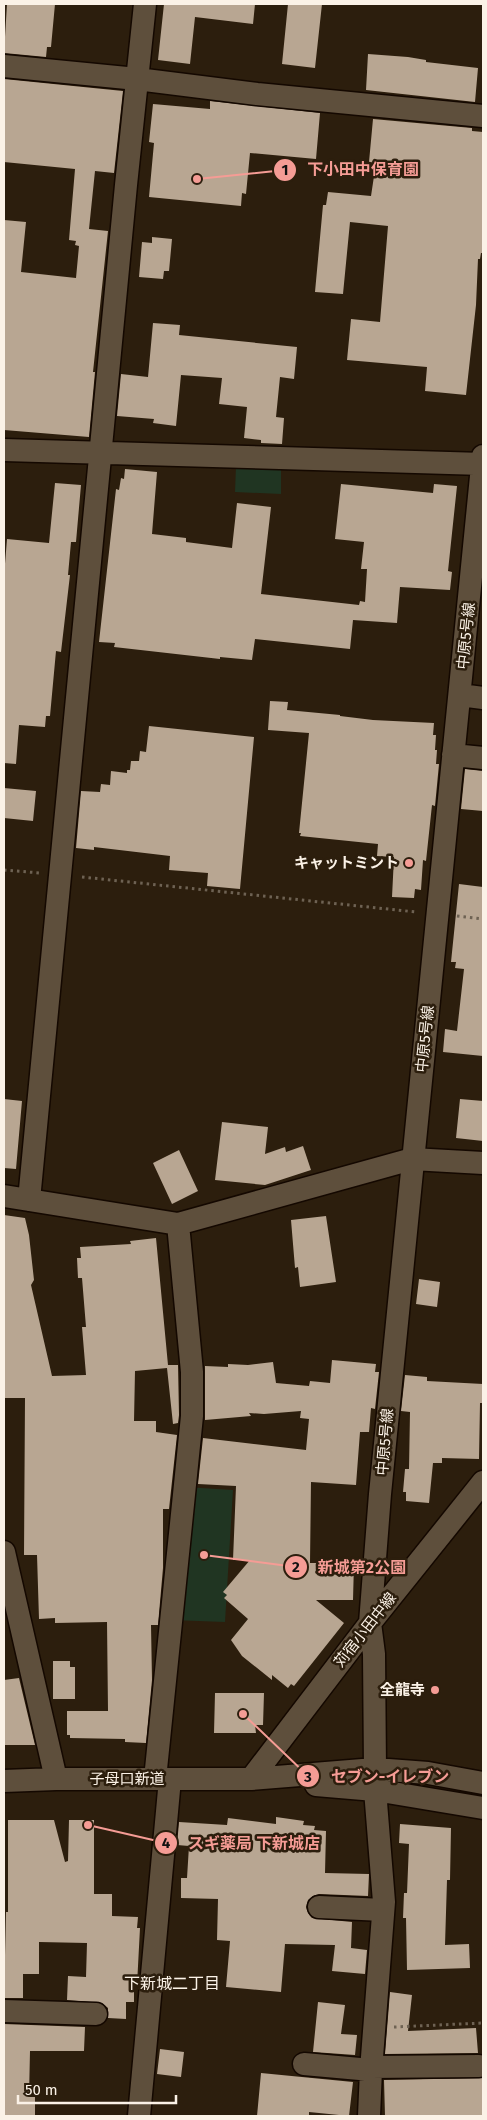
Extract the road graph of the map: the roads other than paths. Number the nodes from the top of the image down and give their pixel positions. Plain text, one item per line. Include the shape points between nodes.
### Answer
1 (145, 4) edge
2 (4, 66) edge
3 (137, 79) junction
4 (483, 116) edge
5 (4, 450) edge
6 (101, 453) junction
7 (483, 461) edge
8 (460, 695) junction
9 (483, 698) edge
10 (453, 755) junction
11 (483, 758) edge
12 (412, 1159) junction
13 (483, 1164) edge
14 (4, 1196) edge
15 (29, 1200) junction
16 (178, 1224) junction
17 (483, 1482) edge
18 (4, 1552) edge
19 (370, 1623) junction
20 (56, 1779) junction
21 (162, 1779) junction
22 (251, 1779) junction
23 (375, 1780) junction
24 (4, 1781) edge
25 (483, 1783) edge
26 (483, 1808) edge
27 (319, 1907) dead end
28 (384, 1910) junction
29 (4, 2011) edge
30 (96, 2014) dead end
31 (304, 2064) dead end
32 (478, 2066) dead end
33 (371, 2069) junction
34 (139, 2116) edge
35 (369, 2116) edge

1 - 3 street
2 - 3 street
3 - 4 street
3 - 6 street
5 - 6 street
6 - 7 street
6 - 15 street
7 - 8 street, 中原5号線
8 - 9 street
8 - 10 street, 中原5号線
10 - 11 street
10 - 12 street, 中原5号線
12 - 13 street
12 - 16 street
12 - 19 street, 中原5号線
14 - 15 street
15 - 16 street
16 - 21 street via 192,1372 192,1416
17 - 19 street, 苅宿小田中線
18 - 20 street
19 - 22 street, 苅宿小田中線
19 - 23 street, 中原5号線 via 374,1654
20 - 21 street, 子母口新道
20 - 24 street, 子母口新道
21 - 22 street, 子母口新道
21 - 34 street
22 - 23 street, 子母口新道
23 - 25 street, 子母口新道 via 428,1773
23 - 26 street, 子母口新道
23 - 28 street, 中原5号線
27 - 28 street
28 - 33 street, 中原5号線
29 - 30 street
31 - 33 street
32 - 33 street
33 - 35 street, 中原5号線

